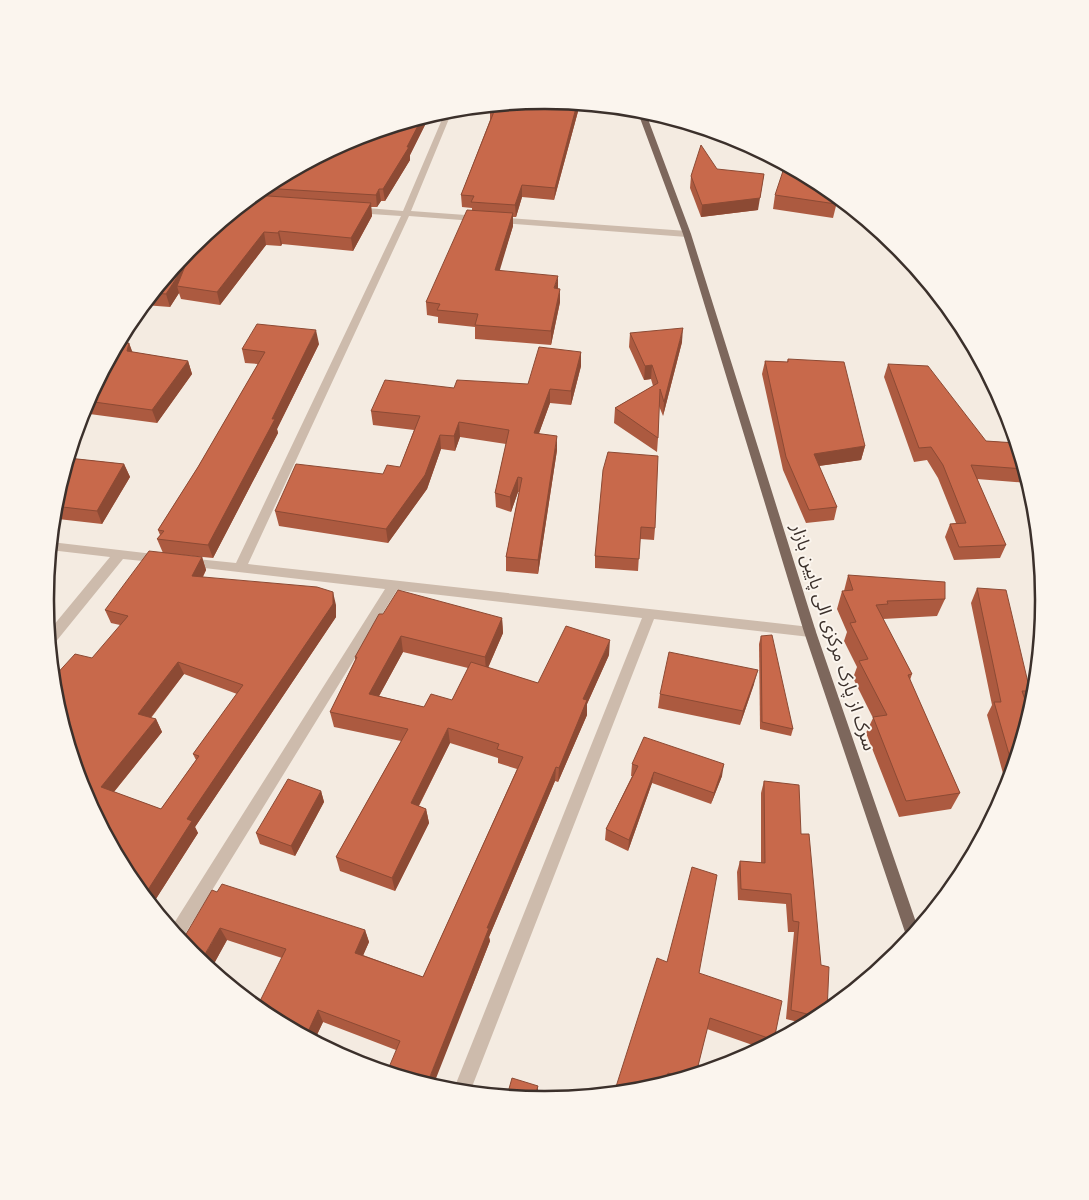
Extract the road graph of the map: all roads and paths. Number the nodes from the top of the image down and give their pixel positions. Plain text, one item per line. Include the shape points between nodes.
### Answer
1 (446, 120) edge
2 (645, 120) edge
3 (350, 210) edge
4 (406, 214) junction
5 (687, 234) junction
6 (57, 547) edge
7 (120, 554) junction
8 (240, 568) junction
9 (394, 585) junction
10 (650, 614) junction
11 (810, 632) junction
12 (55, 633) edge
13 (180, 928) edge
14 (908, 929) edge
15 (465, 1084) edge

1 - 4 street
2 - 5 main road, سرک از پارک مرکزی الی پایین بازار
3 - 4 street
4 - 5 street
4 - 8 street
5 - 11 main road, سرک از پارک مرکزی الی پایین بازار
6 - 7 street
7 - 8 street
7 - 12 street
8 - 9 street
9 - 10 street
9 - 13 street
10 - 11 street
10 - 15 street
11 - 14 main road, سرک از پارک مرکزی الی پایین بازار

